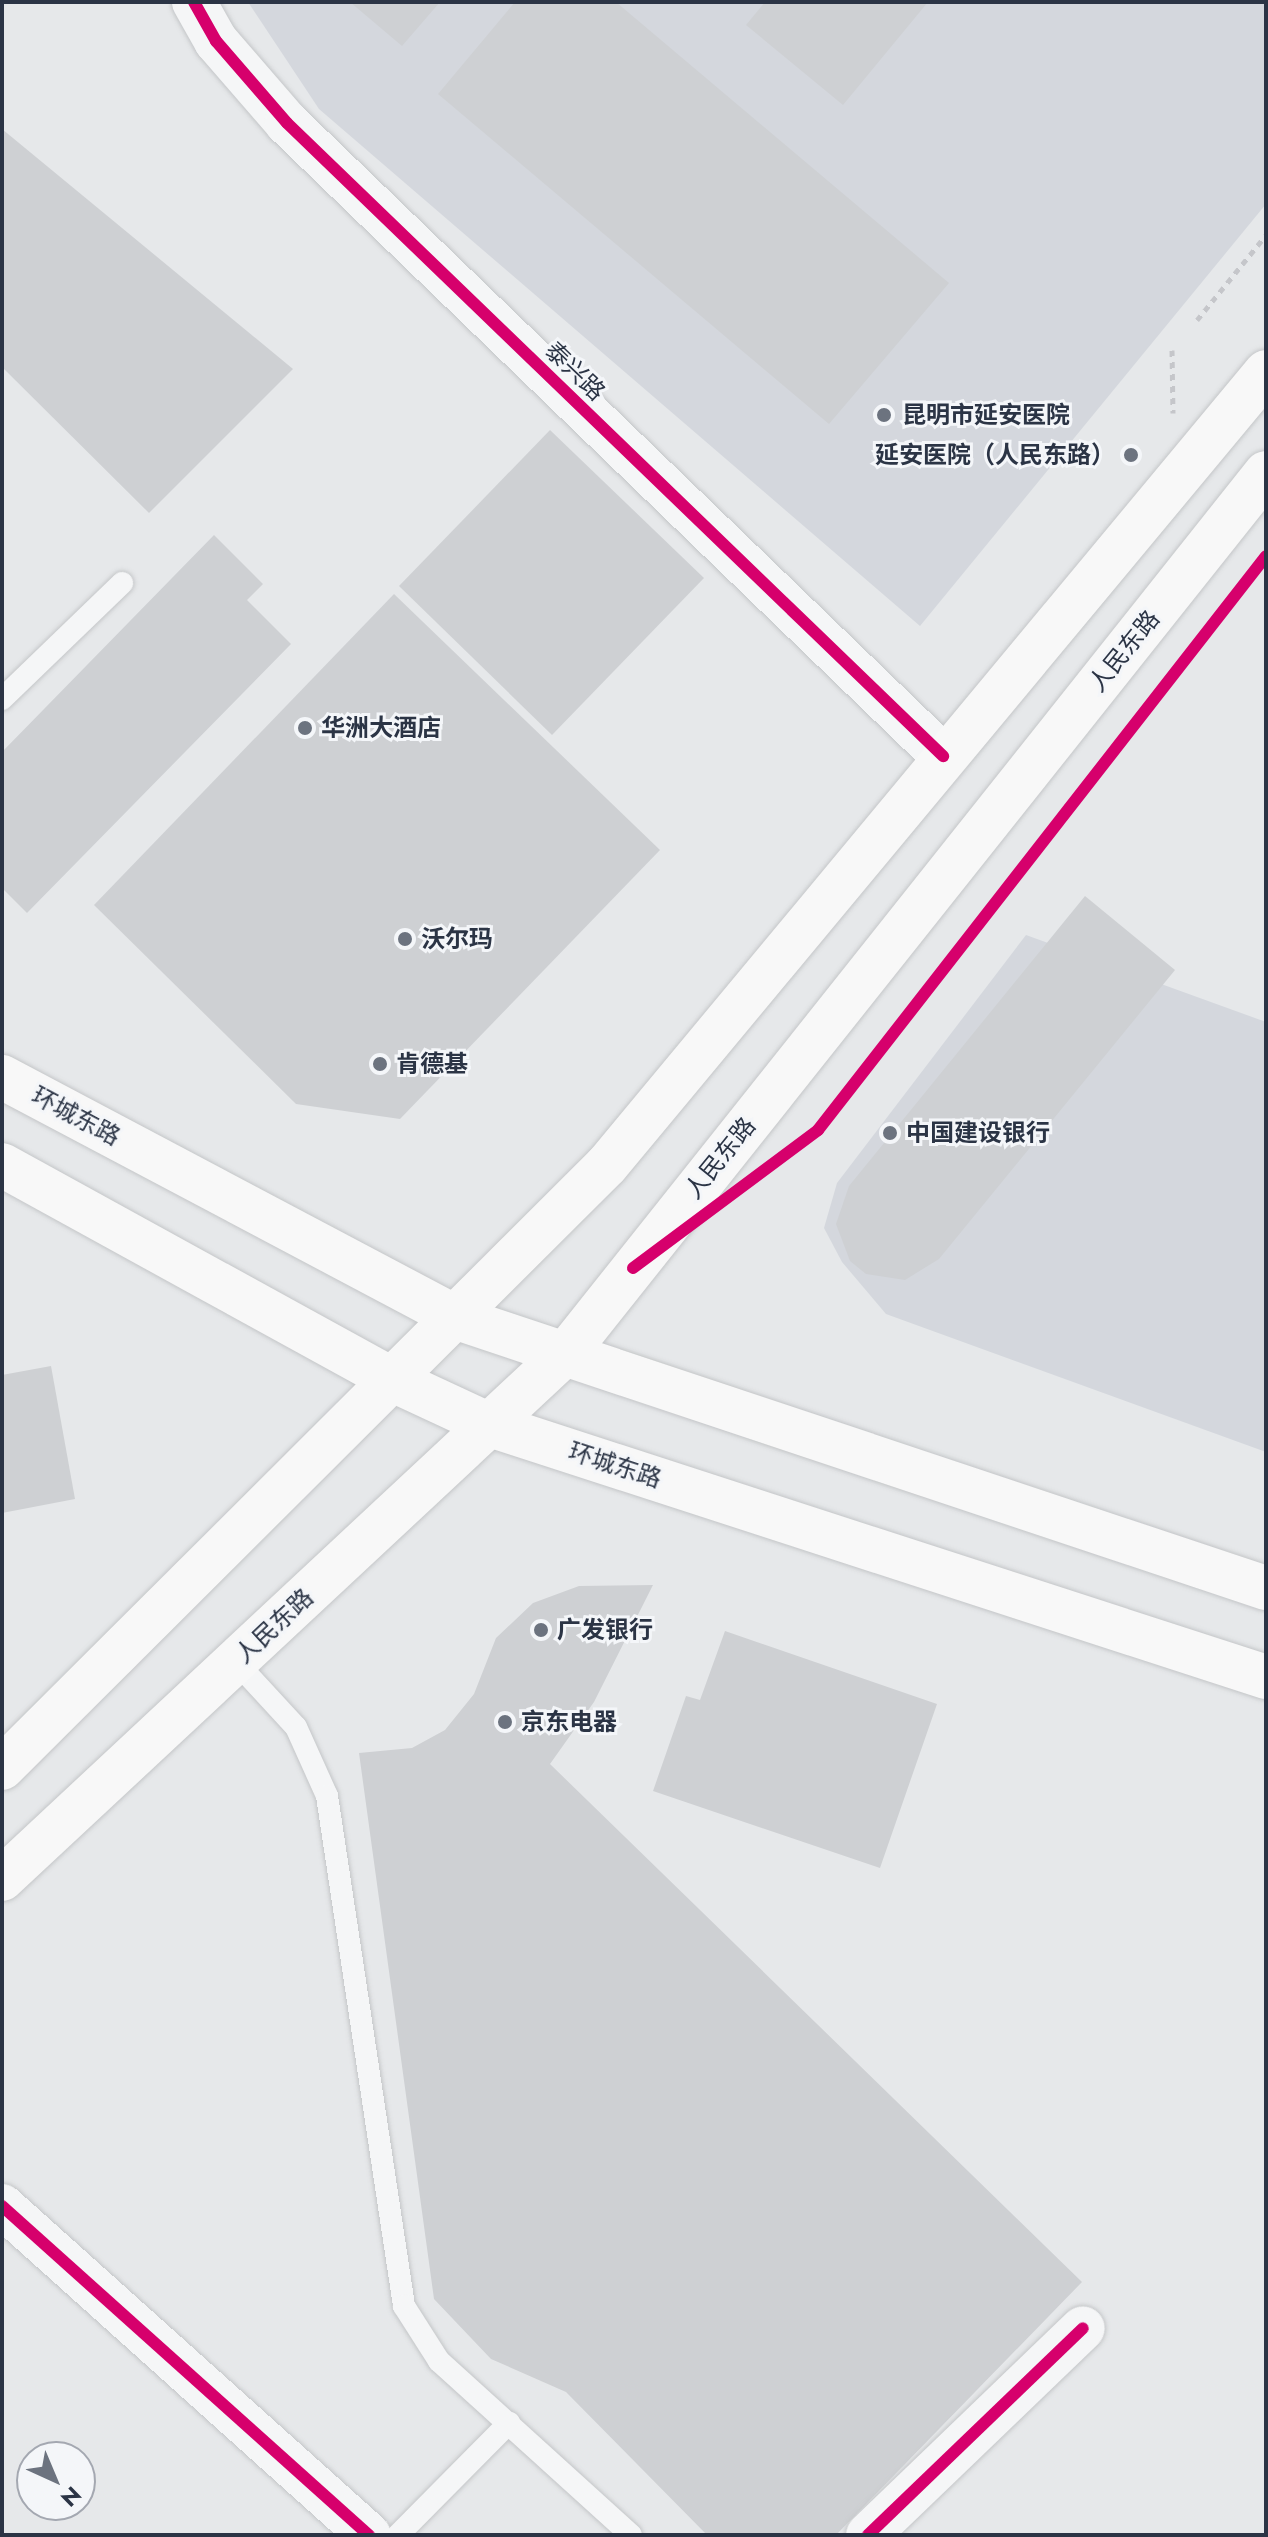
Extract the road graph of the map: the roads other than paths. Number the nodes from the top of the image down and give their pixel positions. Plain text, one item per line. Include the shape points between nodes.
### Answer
1 (194, 2) edge
2 (1266, 372) edge
3 (1266, 473) edge
4 (122, 583) dead end
5 (2, 699) edge
6 (943, 756) junction
7 (2, 1077) edge
8 (2, 1165) edge
9 (457, 1318) junction
10 (567, 1352) junction
11 (395, 1381) junction
12 (490, 1425) junction
13 (1266, 1588) edge
14 (236, 1662) junction
15 (1266, 1677) edge
16 (2, 1768) edge
17 (2, 1879) edge
18 (2, 2206) edge
19 (1083, 2328) dead end
20 (509, 2423) junction
21 (369, 2535) edge
22 (398, 2535) edge
23 (631, 2535) edge
24 (868, 2535) edge

1 - 6 street, 泰兴路 via 216,41 287,123
2 - 6 main road
3 - 10 main road, 人民东路
4 - 5 lane
6 - 9 main road via 607,1165
7 - 9 main road, 环城东路
8 - 11 main road, 环城东路
9 - 10 main road, 环城东路
9 - 11 main road
10 - 12 main road, 人民东路
10 - 13 main road, 环城东路
11 - 12 main road, 环城东路
11 - 16 main road
12 - 14 main road, 人民东路
12 - 15 main road, 环城东路
14 - 17 main road, 人民东路
14 - 20 lane via 296,1727 327,1796 404,2306 439,2361
18 - 21 street
19 - 24 street
20 - 22 lane
20 - 23 lane

